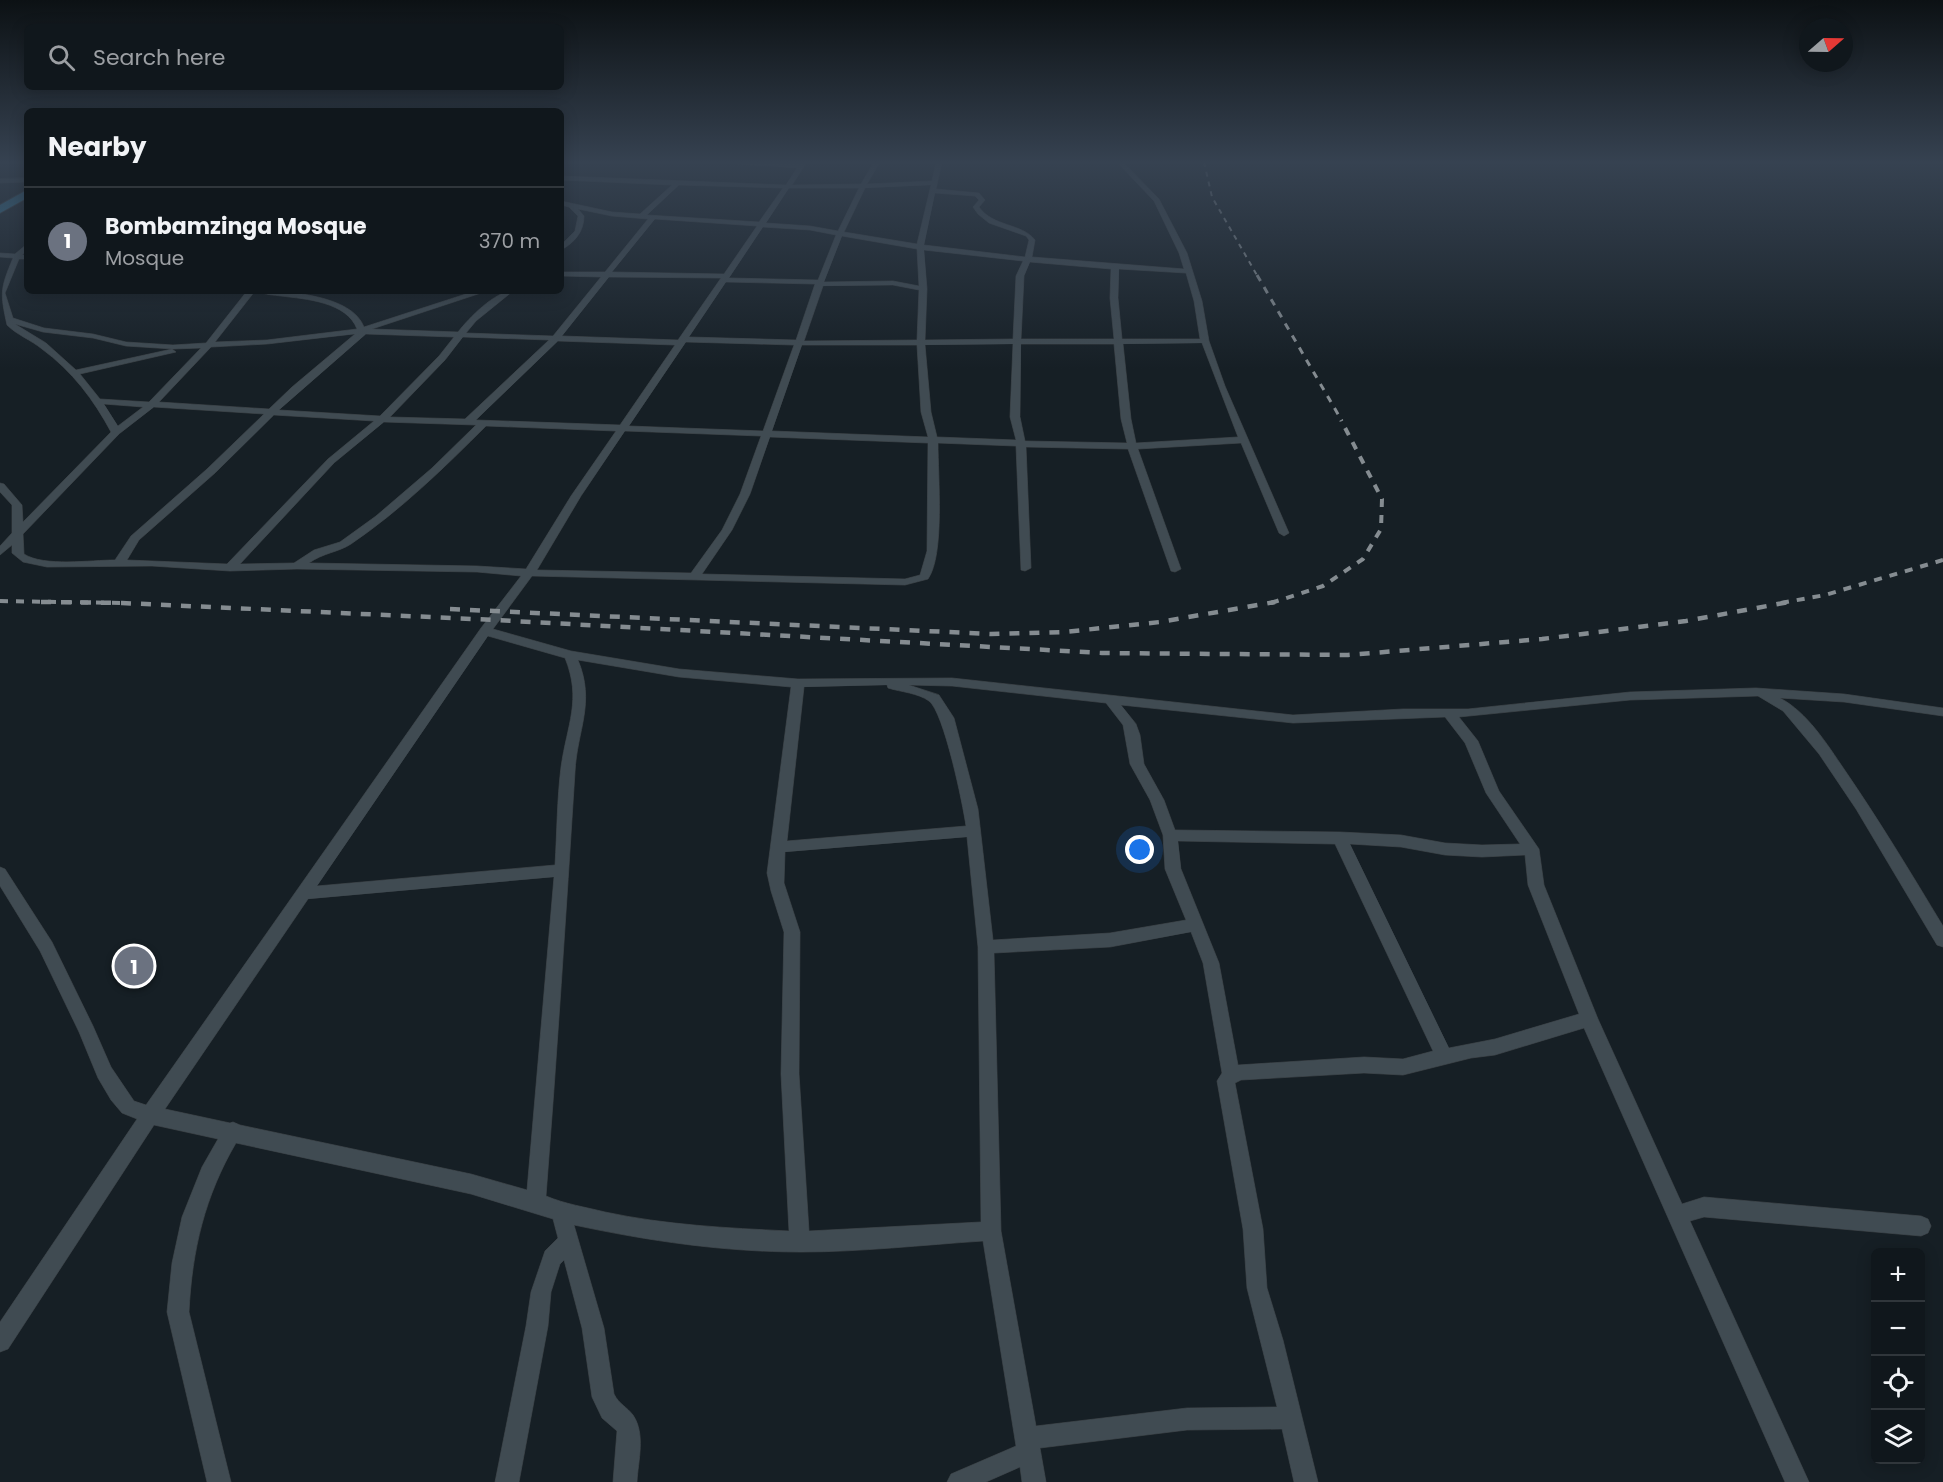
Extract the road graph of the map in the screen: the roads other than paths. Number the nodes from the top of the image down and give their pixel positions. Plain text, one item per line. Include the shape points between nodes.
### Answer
1 (578, 231) edge
2 (641, 231) edge
3 (757, 231) edge
4 (829, 231) edge
5 (923, 231) edge
6 (1017, 231) edge
7 (1172, 231) edge
8 (840, 233) junction
9 (564, 245) edge
10 (920, 247) junction
11 (24, 249) edge
12 (0, 255) edge
13 (17, 256) junction
14 (24, 257) edge
15 (1026, 258) junction
16 (1115, 267) junction
17 (1189, 271) junction
18 (564, 274) edge
19 (606, 274) junction
20 (726, 278) junction
21 (819, 283) junction
22 (923, 289) junction
23 (249, 294) edge
24 (277, 294) edge
25 (285, 294) edge
26 (474, 294) edge
27 (506, 294) edge
28 (242, 302) junction
29 (11, 323) junction
30 (0, 329) edge
31 (364, 331) junction
32 (459, 336) junction
33 (555, 339) junction
34 (682, 341) junction
35 (1016, 341) junction
36 (1120, 341) junction
37 (1205, 341) junction
38 (921, 342) junction
39 (799, 343) junction
40 (208, 346) junction
41 (191, 347) junction
42 (74, 373) junction
43 (96, 401) junction
44 (151, 405) junction
45 (271, 414) junction
46 (382, 419) junction
47 (468, 422) junction
48 (485, 422) junction
49 (622, 428) junction
50 (116, 432) junction
51 (766, 434) junction
52 (933, 440) junction
53 (1243, 440) junction
54 (1021, 442) junction
55 (1132, 446) junction
56 (0, 486) edge
57 (1284, 533) dead end
58 (16, 537) junction
59 (0, 552) edge
60 (119, 563) junction
61 (297, 567) junction
62 (230, 568) junction
63 (1025, 568) dead end
64 (1175, 569) dead end
65 (529, 573) junction
66 (695, 576) junction
67 (485, 631) junction
68 (570, 655) junction
69 (882, 682) junction
70 (798, 683) junction
71 (1756, 692) junction
72 (1111, 700) junction
73 (1943, 712) edge
74 (1449, 714) junction
75 (974, 831) junction
76 (1170, 835) junction
77 (1340, 838) junction
78 (779, 847) junction
79 (1532, 849) junction
80 (562, 870) junction
81 (0, 873) edge
82 (305, 892) junction
83 (1196, 925) junction
84 (1943, 940) edge
85 (986, 947) junction
86 (1589, 1019) junction
87 (1445, 1058) junction
88 (1231, 1075) junction
89 (150, 1115) junction
90 (233, 1131) junction
91 (536, 1202) junction
92 (561, 1212) junction
93 (1678, 1215) junction
94 (1921, 1226) dead end
95 (991, 1231) junction
96 (800, 1242) junction
97 (568, 1243) junction
98 (0, 1341) edge
99 (1291, 1418) junction
100 (1028, 1445) junction
101 (219, 1482) edge
102 (507, 1482) edge
103 (625, 1482) edge
104 (959, 1482) edge
105 (1034, 1482) edge
106 (1306, 1482) edge
107 (1797, 1482) edge

1 - 9 street
2 - 19 street
3 - 20 street
4 - 8 street
5 - 10 street
6 - 15 street via 1030,237 1031,251
7 - 17 street
8 - 10 street
8 - 21 street
10 - 15 street
10 - 22 street
11 - 13 street
12 - 13 street
13 - 14 street
13 - 29 street via 1,293
15 - 16 street
15 - 35 street via 1020,276
16 - 17 street
16 - 36 street via 1114,298
17 - 37 street
18 - 19 street
19 - 20 street
19 - 33 street
20 - 21 street
20 - 34 street
21 - 22 street via 893,283
21 - 39 street
22 - 38 street
23 - 28 street
24 - 28 street
25 - 31 street via 339,307 360,322
26 - 31 street via 374,324
27 - 32 street via 481,312
28 - 40 street
29 - 30 street
29 - 41 street via 126,344
29 - 42 street via 45,346
31 - 32 street
31 - 40 street
31 - 45 street
32 - 33 street
32 - 46 street
33 - 34 street
33 - 47 street
34 - 39 street
34 - 49 street
35 - 36 street
35 - 38 street
35 - 54 street via 1015,417
36 - 37 street
36 - 55 street
37 - 53 street
38 - 39 street
38 - 52 street via 926,412
39 - 51 street
40 - 41 street
40 - 44 street
41 - 42 street
42 - 43 street
43 - 44 street
43 - 50 street
44 - 45 street
44 - 50 street
45 - 46 street
45 - 60 street via 135,538
46 - 47 street
46 - 62 street via 331,461
47 - 48 street
48 - 49 street
48 - 61 street via 380,518 344,544 318,552
49 - 51 street
49 - 65 street
50 - 58 street
51 - 52 street
51 - 66 street via 745,494 727,530
52 - 54 street
52 - 66 street via 932,551 928,571 921,579 904,582
53 - 55 street
53 - 57 street
54 - 55 street
54 - 63 street
55 - 64 street
56 - 58 street via 17,505
58 - 59 street
58 - 60 street via 20,557 32,562
60 - 62 street
61 - 62 street
61 - 65 street
65 - 66 street
65 - 67 street
67 - 68 street
67 - 82 street
68 - 70 street via 679,673
68 - 80 street via 581,694 568,768
69 - 70 street
69 - 72 street via 952,682
69 - 75 street via 924,694 938,703 947,718
70 - 78 street
71 - 73 street via 1826,696
71 - 74 street via 1630,696
71 - 84 street via 1788,708 1811,734 1861,805
72 - 74 street via 1293,719
72 - 76 street via 1129,724 1137,764
74 - 79 street via 1471,741 1493,793
75 - 78 street
75 - 85 street
76 - 77 street
76 - 83 street via 1173,869
77 - 79 street via 1417,843 1445,849
77 - 87 street
78 - 96 street via 774,879 792,932 790,1074
79 - 86 street via 1536,885
80 - 82 street
80 - 91 street
81 - 89 street via 46,947 117,1094 128,1107
82 - 89 street
83 - 85 street via 1110,940
83 - 88 street via 1211,963
85 - 95 street
86 - 87 street
86 - 93 street
87 - 88 street via 1403,1067 1353,1065
88 - 99 street via 1226,1089 1253,1229 1257,1288
89 - 90 street
89 - 98 street
90 - 91 street
90 - 101 street via 201,1186 179,1284 178,1312
91 - 92 street
92 - 96 street via 684,1235
92 - 97 street
93 - 94 street via 1704,1207
93 - 107 street
95 - 96 street
95 - 100 street
97 - 102 street via 552,1258 543,1284
97 - 103 street via 593,1328 603,1396 610,1410 627,1426
99 - 100 street via 1187,1419
99 - 106 street
100 - 104 street
100 - 105 street

